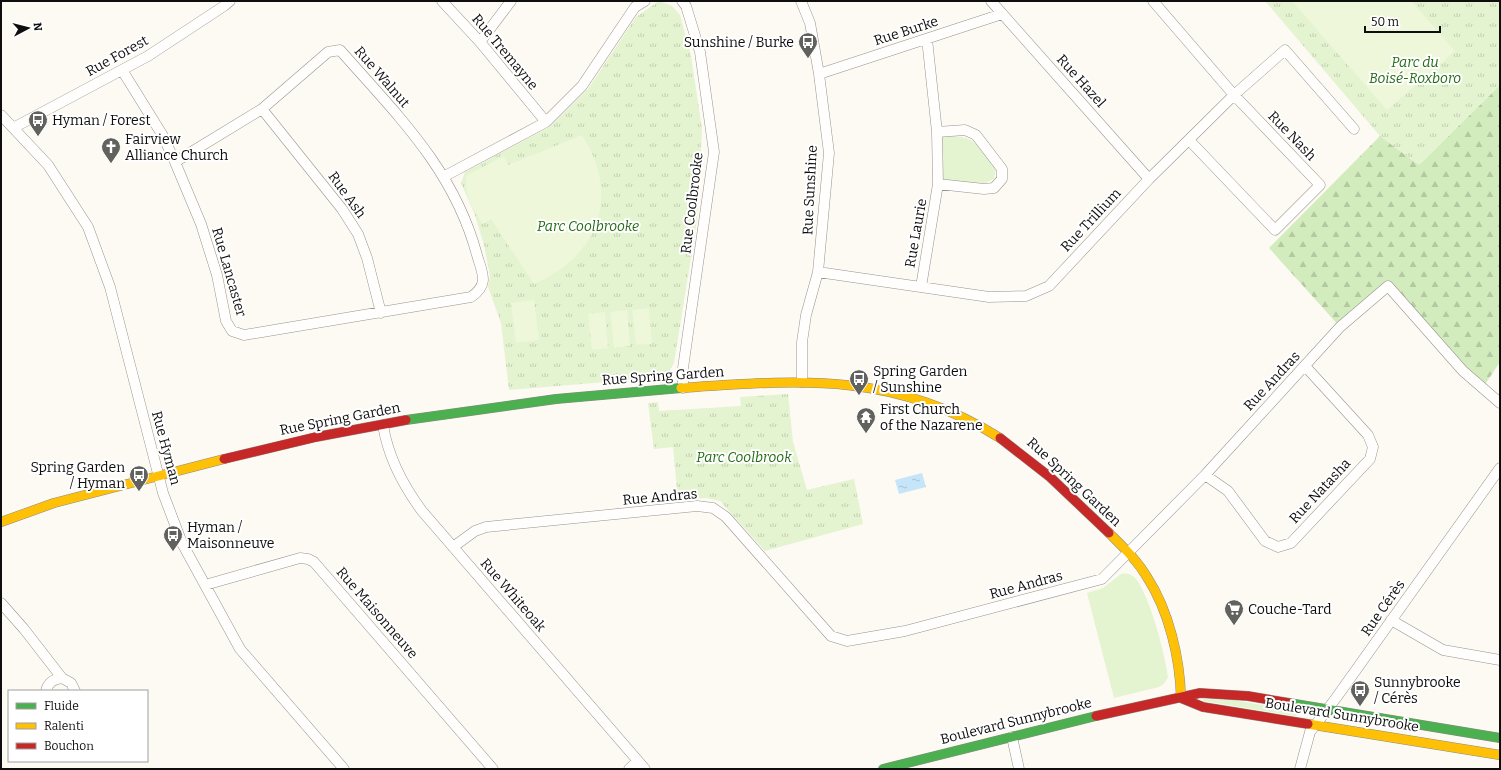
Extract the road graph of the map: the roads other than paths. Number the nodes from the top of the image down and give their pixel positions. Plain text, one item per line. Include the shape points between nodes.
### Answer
1 (230, 1) edge
2 (442, 1) edge
3 (511, 1) edge
4 (645, 1) edge
5 (682, 1) edge
6 (801, 1) edge
7 (991, 1) edge
8 (1153, 1) edge
9 (1002, 14) junction
10 (927, 39) junction
11 (480, 42) junction
12 (122, 70) junction
13 (819, 74) junction
14 (1234, 95) junction
15 (262, 109) junction
16 (1, 115) edge
17 (546, 122) junction
18 (13, 128) junction
19 (1354, 129) dead end
20 (936, 132) junction
21 (1189, 140) junction
22 (175, 162) junction
23 (445, 176) junction
24 (1149, 179) junction
25 (938, 184) junction
26 (818, 272) junction
27 (921, 287) junction
28 (471, 297) joint
29 (381, 313) junction
30 (1305, 366) junction
31 (802, 382) junction
32 (683, 388) junction
33 (1500, 403) edge
34 (383, 425) junction
35 (1500, 468) edge
36 (1205, 475) junction
37 (159, 476) junction
38 (1, 522) edge
39 (453, 547) junction
40 (1128, 553) junction
41 (205, 585) junction
42 (1, 603) edge
43 (1391, 620) junction
44 (1500, 660) edge
45 (62, 678) junction
46 (46, 690) edge
47 (74, 690) edge
48 (1181, 698) junction
49 (1327, 710) junction
50 (1315, 725) junction
51 (1012, 737) junction
52 (1500, 738) edge
53 (1500, 755) edge
54 (638, 761) junction
55 (344, 769) edge
56 (493, 769) edge
57 (629, 769) edge
58 (645, 769) edge
59 (883, 769) edge
60 (1019, 769) edge
61 (1300, 769) edge

1 - 12 street, Rue Forest via 148,56
2 - 11 street, Rue Tremayne
3 - 11 street
4 - 17 street via 635,7 582,86
5 - 32 street, Rue Coolbrooke via 686,6 700,52 714,152 683,368
6 - 13 street, Rue Sunshine via 810,23
7 - 9 street, Rue Hazel
8 - 14 street
9 - 10 street, Rue Burke
9 - 24 street, Rue Hazel
10 - 13 street, Rue Burke
10 - 20 street, Rue Laurie
11 - 17 street, Rue Tremayne
12 - 18 street, Rue Forest
12 - 22 street, Rue Lancaster via 163,136
13 - 26 street, Rue Sunshine via 829,153
14 - 19 street via 1285,50
14 - 21 street, Rue Trillium
14 - 21 street, Rue Nash via 1320,185 1275,230
15 - 22 street, Rue Walnut
15 - 23 street, Rue Walnut via 328,52 340,50 422,144
15 - 29 street, Rue Ash via 342,209 358,234
16 - 18 street, Rue Hyman
17 - 23 street
18 - 37 street, Rue Hyman via 48,165 88,227 110,287
20 - 25 street, Rue Laurie
20 - 25 street, Rue Laurie via 965,130 976,135 1002,169 1002,179 994,188
21 - 24 street, Rue Trillium
22 - 29 street, Rue Lancaster via 201,224 217,275 226,321 232,331 244,335
23 - 28 street, Rue Walnut via 470,227 484,280 481,290
24 - 27 street, Rue Trillium via 1049,286 1026,296 989,297
25 - 27 street, Rue Laurie
26 - 27 street, Rue Trillium
26 - 31 street, Rue Sunshine via 806,315 802,342
28 - 29 street, Rue Lancaster
30 - 33 street, Rue Andras via 1340,327 1388,286 1462,371
30 - 36 street, Rue Andras
30 - 36 street, Rue Natasha via 1368,435 1373,447 1370,459 1291,543 1278,547 1265,541 1228,491
31 - 32 street, Rue Spring Garden
31 - 40 street, Rue Spring Garden via 884,390 930,403 970,421 1006,441 1043,469
32 - 34 street, Rue Spring Garden via 479,409
34 - 37 street, Rue Spring Garden via 314,437
34 - 39 street, Rue Whiteoak via 389,451 405,486 429,520
35 - 43 street, Rue Cérès
36 - 40 street, Rue Andras
37 - 38 street, Rue Spring Garden via 41,507
37 - 41 street, Rue Hyman via 182,543
39 - 40 street, Rue Andras via 475,531 486,527 697,506 713,508 726,517 831,636 847,641 905,632 1097,581 1110,572
39 - 54 street, Rue Whiteoak
40 - 48 street, Rue Spring Garden via 1148,577 1161,603 1181,678
41 - 55 street, Rue Hyman via 240,649
41 - 56 street, Rue Maisonneuve via 300,558 314,562
42 - 45 street
43 - 44 street via 1443,650
43 - 49 street, Rue Cérès
45 - 46 street via 49,683
45 - 47 street via 71,683
48 - 49 street, Boulevard Sunnybrooke via 1200,693 1224,693
48 - 50 street, Boulevard Sunnybrooke via 1203,707
48 - 51 street, Boulevard Sunnybrooke
49 - 50 street, Rue Cérès
49 - 52 street, Boulevard Sunnybrooke
50 - 53 street, Boulevard Sunnybrooke
50 - 61 street, Rue Cérès via 1310,732
51 - 59 street, Boulevard Sunnybrooke
51 - 60 street
54 - 57 street
54 - 58 street, Rue Whiteoak

